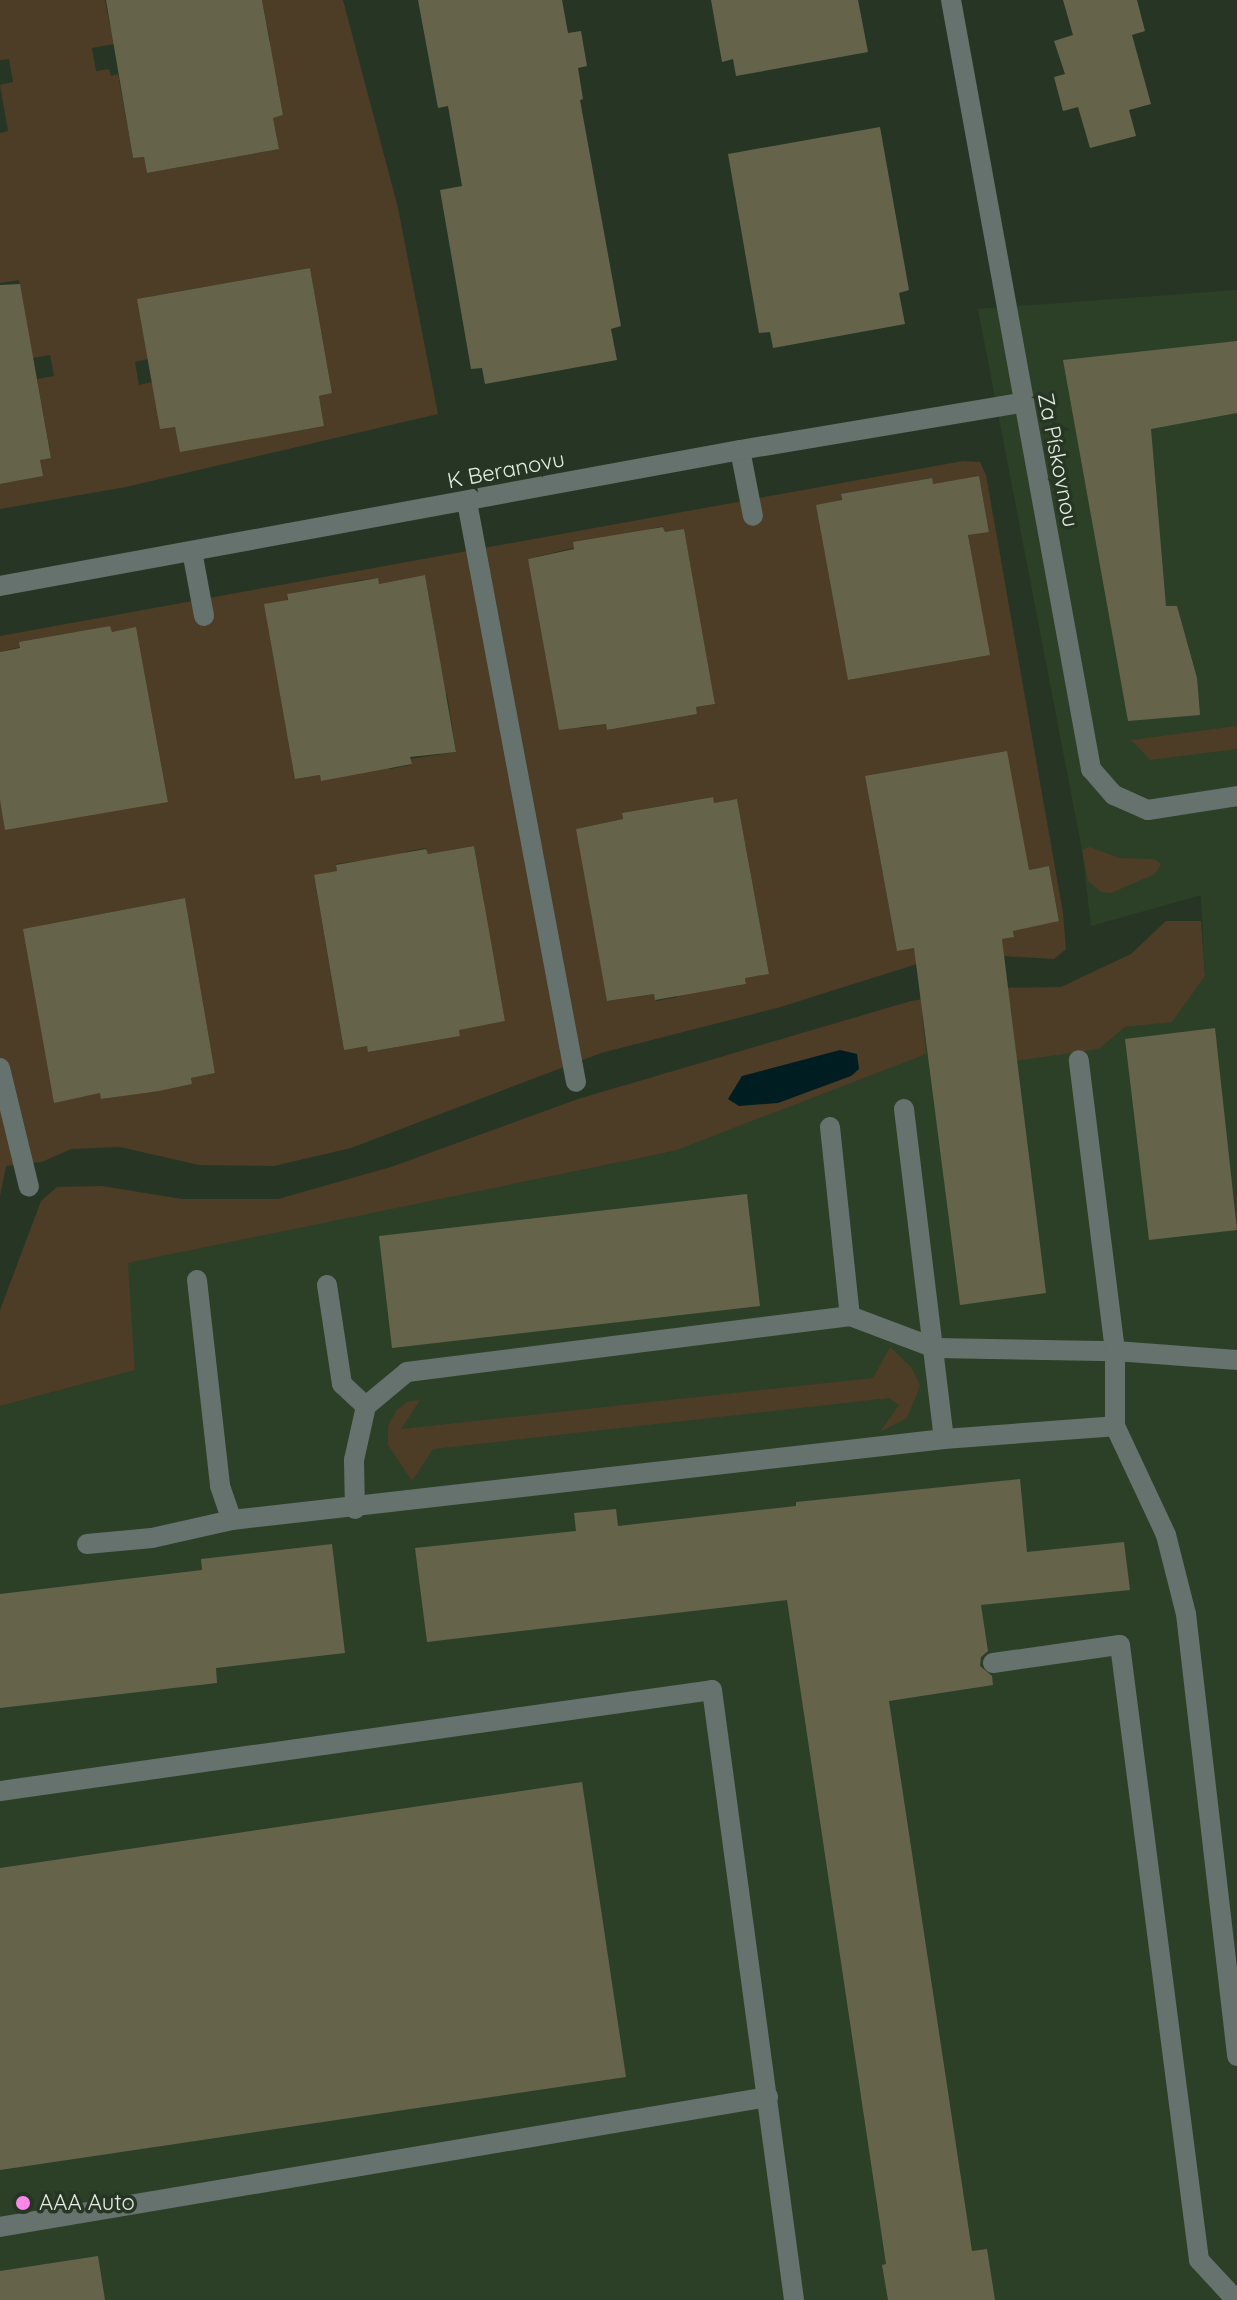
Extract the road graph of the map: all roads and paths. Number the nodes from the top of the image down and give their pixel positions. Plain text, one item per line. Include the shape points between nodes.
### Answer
1 (951, 0) edge
2 (1022, 403) junction
3 (740, 450) junction
4 (467, 502) junction
5 (753, 516) dead end
6 (192, 551) junction
7 (0, 586) edge
8 (204, 616) dead end
9 (1237, 796) edge
10 (1079, 1060) dead end
11 (0, 1068) edge
12 (576, 1082) dead end
13 (904, 1109) dead end
14 (830, 1127) dead end
15 (29, 1187) dead end
16 (197, 1280) dead end
17 (327, 1285) dead end
18 (850, 1316) junction
19 (935, 1348) junction
20 (1115, 1351) junction
21 (1237, 1360) edge
22 (366, 1406) junction
23 (1115, 1426) junction
24 (944, 1439) junction
25 (355, 1509) junction
26 (232, 1520) junction
27 (87, 1544) dead end
28 (993, 1663) dead end
29 (0, 1791) edge
30 (1230, 1939) edge
31 (1237, 2056) edge
32 (768, 2097) junction
33 (0, 2227) edge
34 (794, 2300) edge
35 (1236, 2300) edge

1 - 2 street, Za Pískovnou
2 - 3 street, K Beranovu
2 - 9 street, Za Pískovnou via 1091,769 1114,795 1148,810
3 - 4 street, K Beranovu
3 - 5 street
4 - 6 street, K Beranovu
4 - 12 street
6 - 7 street, K Beranovu
6 - 8 street
10 - 20 street
11 - 15 street
13 - 19 street
14 - 18 street
16 - 26 street via 220,1486
17 - 22 street via 342,1384
18 - 19 street
18 - 22 street via 407,1372
19 - 20 street
19 - 24 street
20 - 21 street
20 - 23 street
22 - 25 street via 354,1460
23 - 24 street
23 - 30 street via 1166,1535 1186,1614
24 - 25 street
25 - 26 street
26 - 27 street via 152,1538
28 - 35 street via 1120,1645 1199,2260
29 - 32 street via 712,1690
30 - 31 street
32 - 33 street
32 - 34 street

